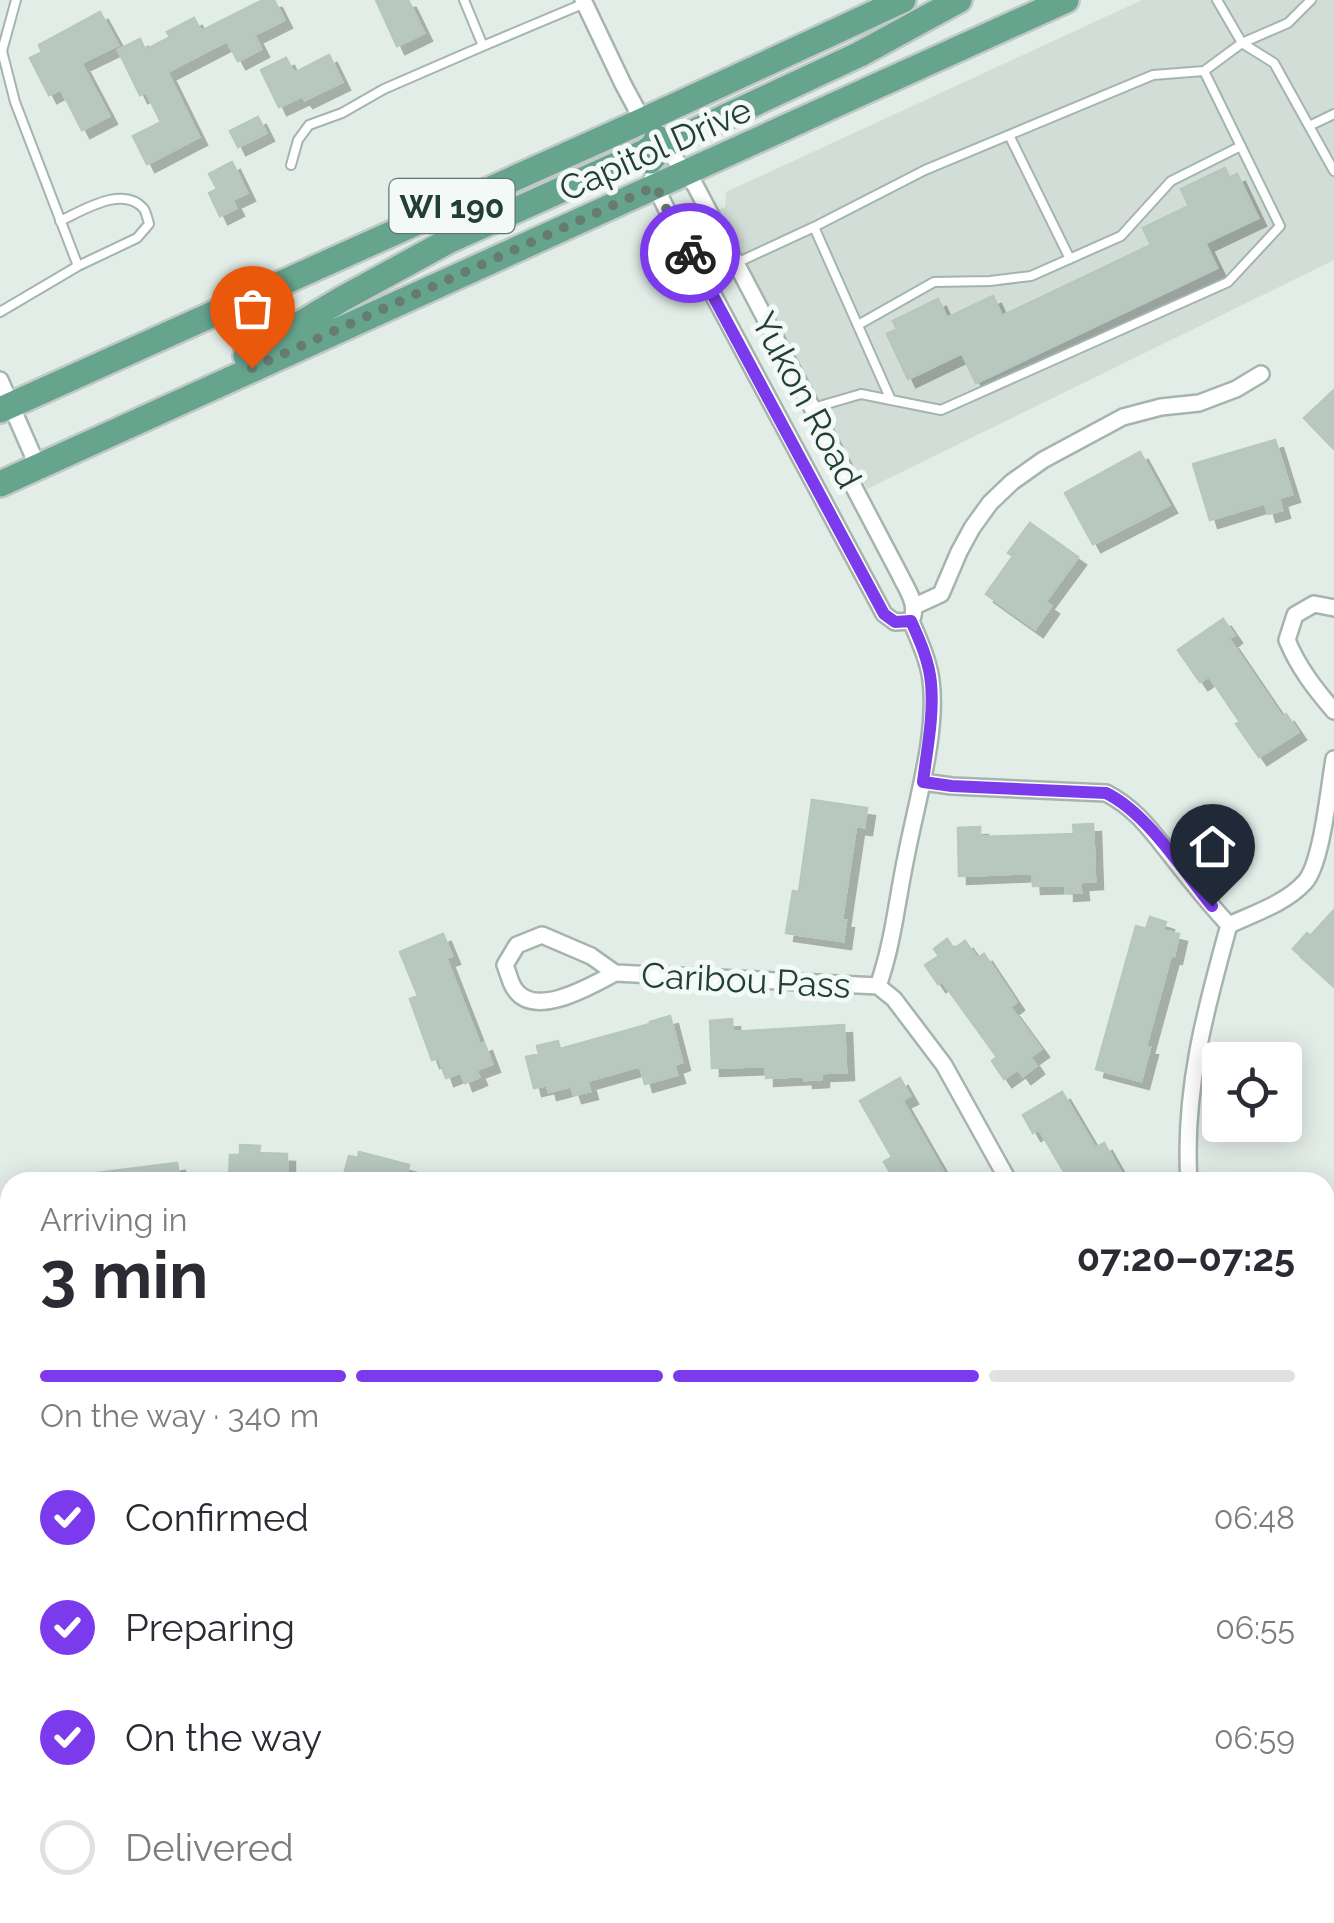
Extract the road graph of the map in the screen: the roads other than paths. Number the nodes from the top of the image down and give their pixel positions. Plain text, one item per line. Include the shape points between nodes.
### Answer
1 (16, 0) edge
2 (464, 0) edge
3 (903, 0) edge
4 (959, 0) edge
5 (1066, 0) edge
6 (1218, 0) edge
7 (1312, 0) edge
8 (584, 2) edge
9 (1242, 43) junction
10 (483, 46) junction
11 (1204, 71) junction
12 (1334, 114) edge
13 (1309, 126) junction
14 (1009, 136) junction
15 (1241, 146) junction
16 (652, 152) junction
17 (291, 166) dead end
18 (1334, 171) edge
19 (687, 173) junction
20 (60, 221) junction
21 (814, 227) junction
22 (1070, 258) junction
23 (734, 264) junction
24 (78, 266) junction
25 (704, 278) junction
26 (0, 312) edge
27 (858, 325) junction
28 (1261, 374) dead end
29 (0, 380) edge
30 (890, 400) junction
31 (6, 407) edge
32 (812, 408) junction
33 (143, 418) junction
34 (38, 466) junction
35 (0, 484) edge
36 (1334, 608) edge
37 (913, 614) junction
38 (1334, 711) edge
39 (1334, 759) edge
40 (923, 782) junction
41 (1229, 925) junction
42 (615, 973) junction
43 (878, 986) junction
44 (1003, 1172) edge
45 (1189, 1172) edge

1 - 20 lane via 2,50
2 - 10 lane
3 - 16 main road, Capitol Drive / WI 190
4 - 16 main road
5 - 19 main road, Capitol Drive / WI 190
6 - 9 lane
7 - 9 lane via 1288,22
8 - 10 lane
8 - 16 street, Yukon Road
9 - 11 lane
9 - 13 lane via 1274,63
10 - 17 lane via 310,126
11 - 14 lane via 1154,75
11 - 15 lane
12 - 13 lane
13 - 18 lane
14 - 21 lane
14 - 22 lane
15 - 22 lane via 1171,181 1120,236
15 - 30 lane via 1280,226 1228,282 941,410
16 - 19 main road, Capitol Drive / WI 190
16 - 25 street, Yukon Road via 674,226
16 - 31 main road, Capitol Drive / WI 190
16 - 33 main road, Capitol Drive / WI 190
16 - 33 main road via 450,240
19 - 23 street, Yukon Road
20 - 24 lane
20 - 24 lane via 110,199 144,209 150,224 138,238
21 - 23 lane
21 - 27 lane
22 - 27 lane via 1031,276 934,282
23 - 25 lane
23 - 32 street, Yukon Road
24 - 26 lane
25 - 37 street, Yukon Road via 884,614 895,622
27 - 30 lane
28 - 37 street via 1198,403 1122,417 1043,460 990,502 941,594
29 - 31 street
30 - 32 lane via 861,394
31 - 34 street
32 - 37 street, Yukon Road
33 - 34 main road, Capitol Drive / WI 190
34 - 35 main road, Capitol Drive / WI 190
36 - 38 street via 1314,604 1295,615 1287,640
37 - 40 street, Yukon Road via 931,682
39 - 41 street via 1308,880
40 - 41 street via 1106,793 1121,800
40 - 43 street, Yukon Road
41 - 45 street via 1193,1069
42 - 42 street, Caribou Pass via 542,935 517,945 505,965 514,990 546,1002
42 - 43 street, Caribou Pass
43 - 44 street via 944,1065

